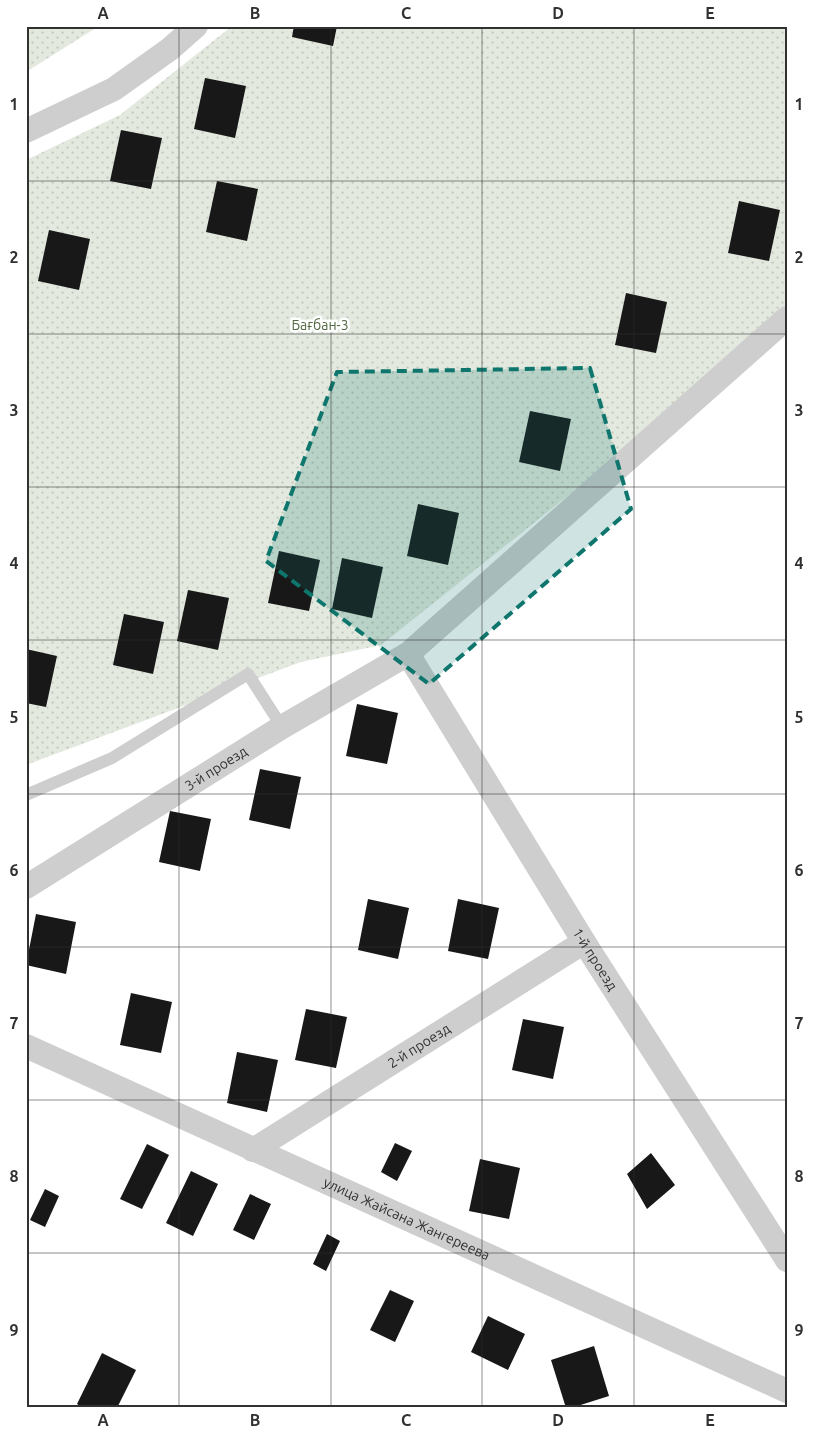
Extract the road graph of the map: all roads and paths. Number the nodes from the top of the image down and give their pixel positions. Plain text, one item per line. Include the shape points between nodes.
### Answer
1 (196, 26) edge
2 (26, 130) edge
3 (787, 318) edge
4 (408, 654) junction
5 (282, 727) junction
6 (26, 795) edge
7 (26, 888) edge
8 (584, 942) junction
9 (26, 1046) edge
10 (253, 1150) junction
11 (787, 1260) edge
12 (787, 1391) edge

1 - 2 street via 114,89
3 - 4 street, 3-й проезд
4 - 5 street, 3-й проезд
4 - 8 street, 1-й проезд
5 - 6 lane via 248,674 112,758
5 - 7 street, 3-й проезд
8 - 10 street, 2-й проезд
8 - 11 street, 1-й проезд
9 - 10 street, улица Жайсана Жангереева
10 - 12 street, улица Жайсана Жангереева

